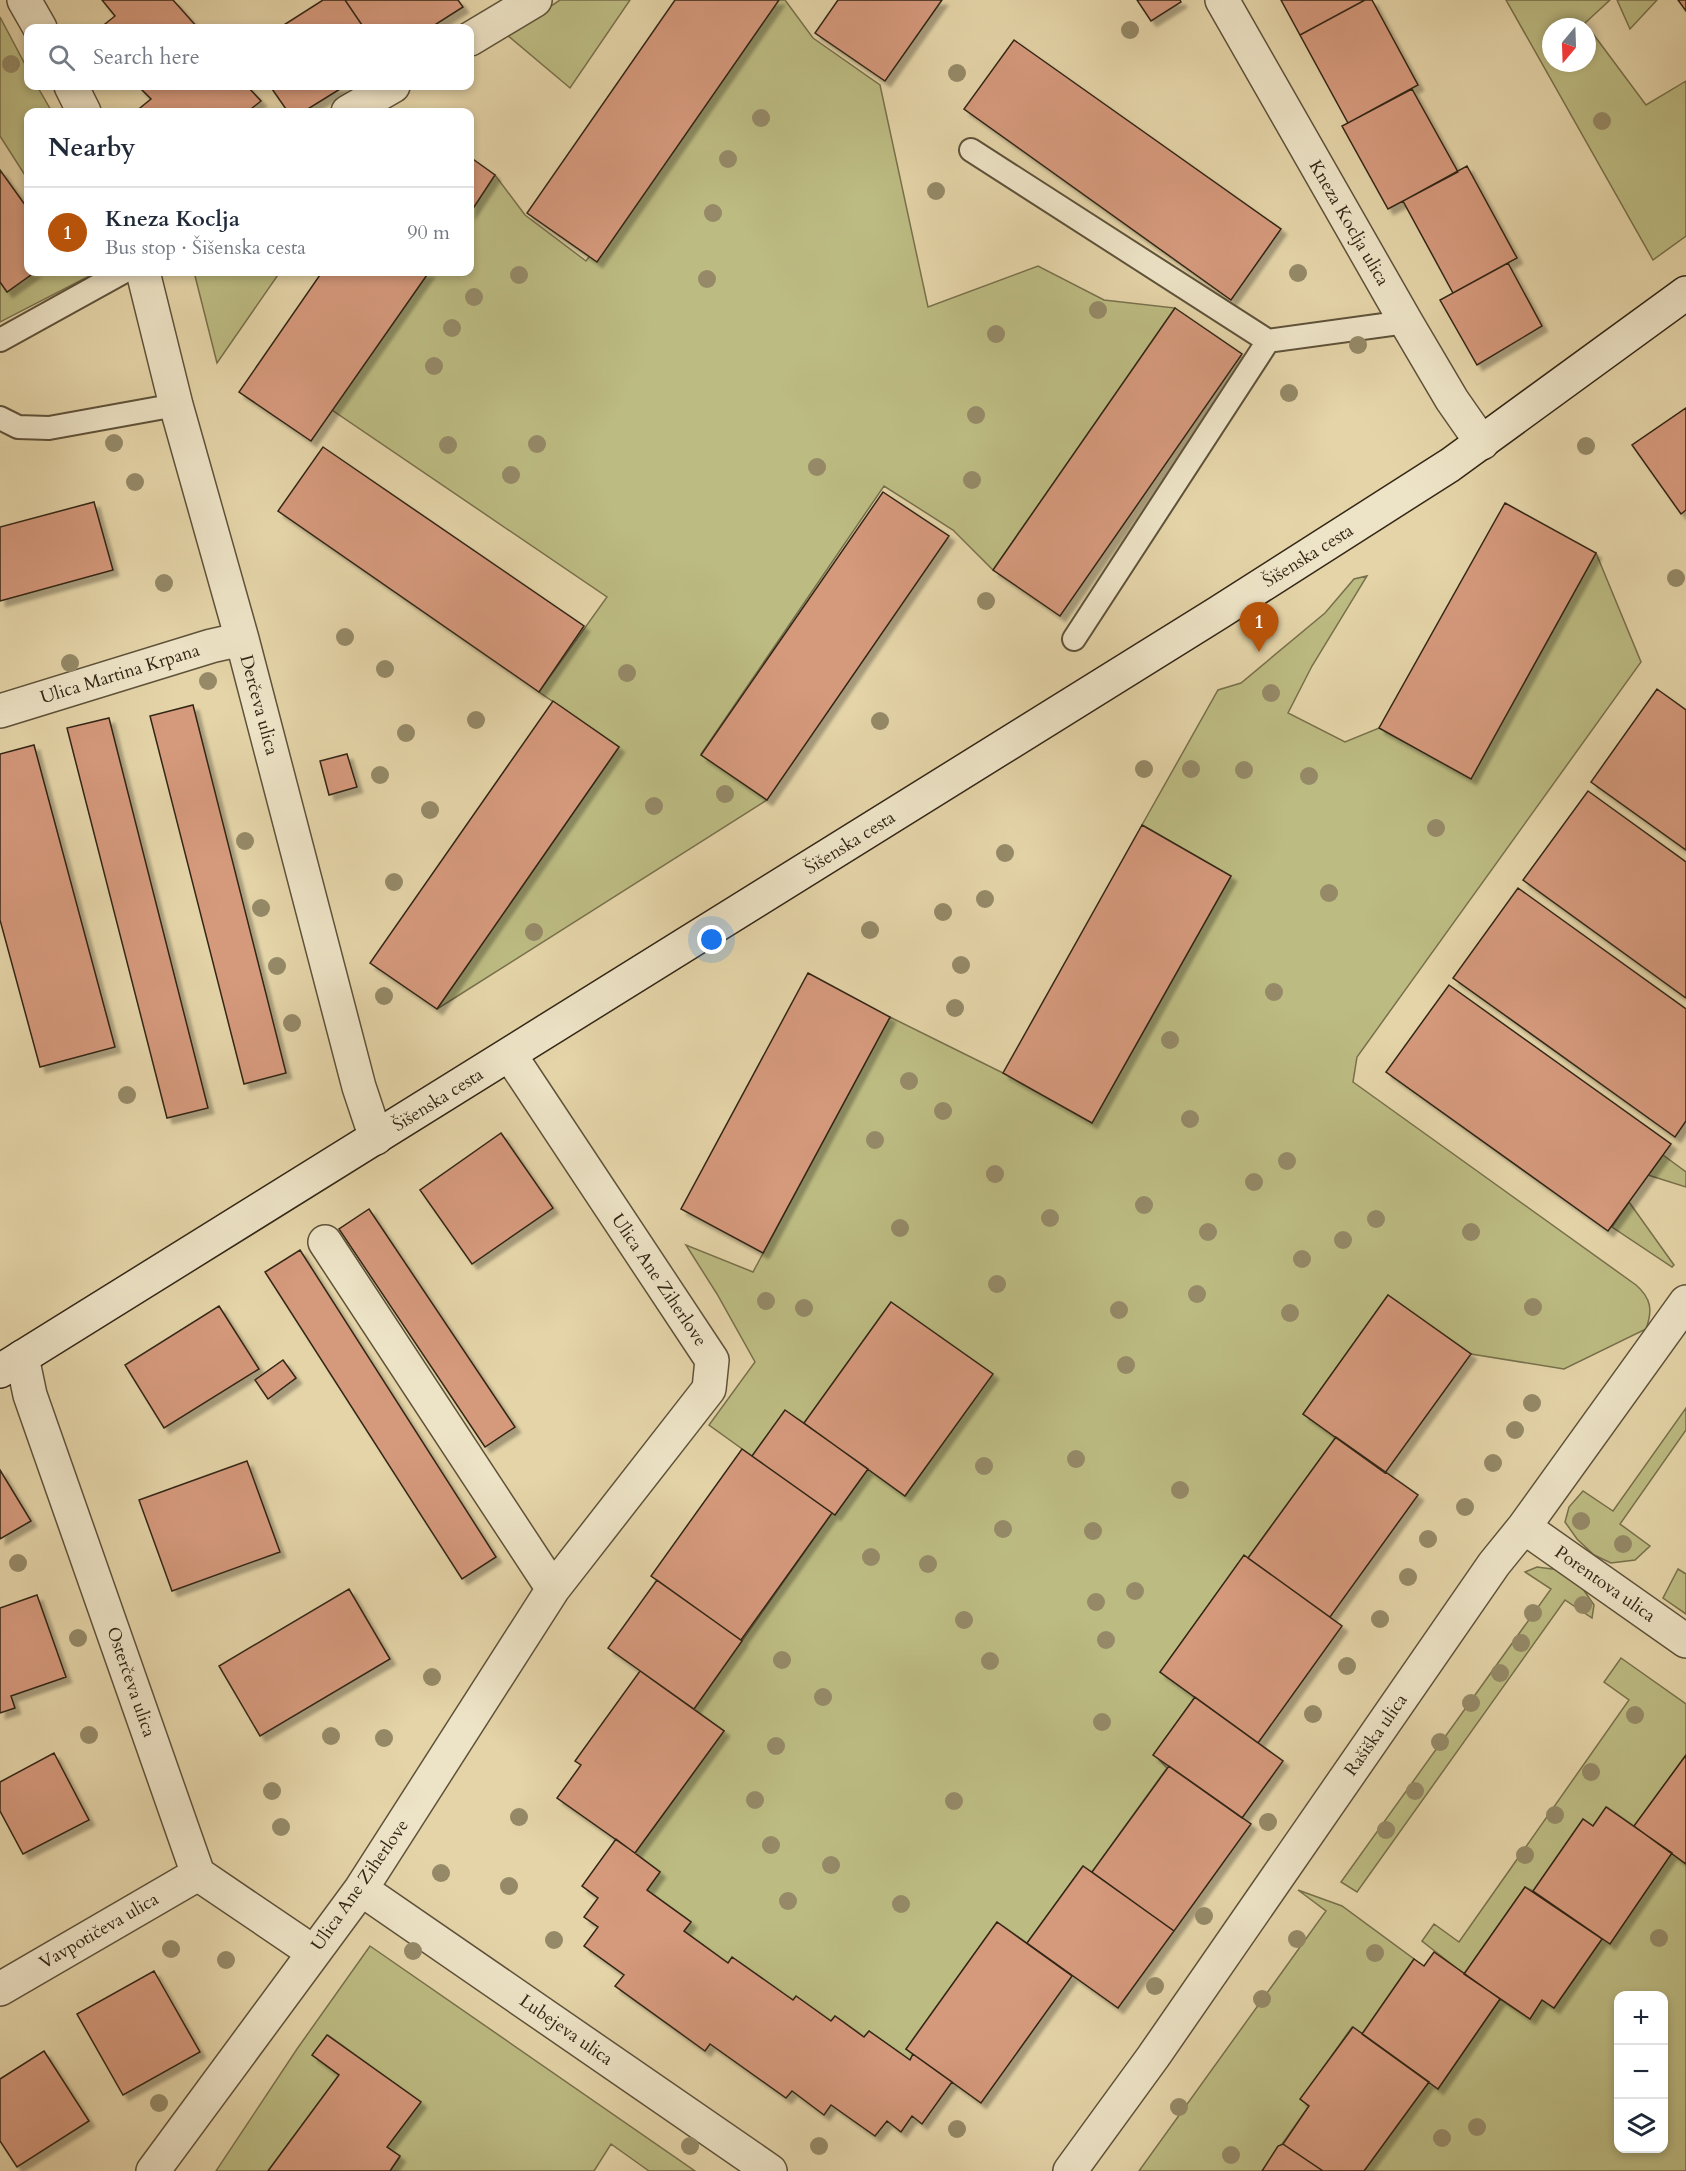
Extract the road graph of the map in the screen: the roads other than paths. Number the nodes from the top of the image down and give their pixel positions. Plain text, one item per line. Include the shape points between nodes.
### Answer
1 (24, 0) edge
2 (535, 0) edge
3 (1222, 0) edge
4 (38, 24) edge
5 (474, 37) edge
6 (73, 90) edge
7 (386, 90) edge
8 (82, 108) edge
9 (355, 108) edge
10 (971, 150) dead end
11 (116, 276) edge
12 (144, 276) edge
13 (1686, 293) edge
14 (1406, 322) junction
15 (0, 340) edge
16 (1268, 341) junction
17 (177, 405) junction
18 (0, 418) edge
19 (1482, 443) junction
20 (242, 639) junction
21 (1074, 639) dead end
22 (0, 711) edge
23 (510, 1055) junction
24 (376, 1138) junction
25 (325, 1242) dead end
26 (1686, 1302) edge
27 (11, 1364) edge
28 (1524, 1527) junction
29 (553, 1589) junction
30 (1686, 1641) edge
31 (198, 1874) junction
32 (361, 1889) junction
33 (313, 1952) junction
34 (0, 1989) edge
35 (153, 2171) edge
36 (770, 2171) edge
37 (1070, 2171) edge

1 - 4 street
2 - 5 street
3 - 14 street, Kneza Koclja ulica
6 - 8 street
7 - 9 street
10 - 16 lane
11 - 15 lane
12 - 17 street, Derčeva ulica
13 - 19 street, Šišenska cesta
14 - 16 lane
14 - 19 street, Kneza Koclja ulica
16 - 21 lane
17 - 18 lane via 49,428 18,427
17 - 20 street, Derčeva ulica
19 - 23 street, Šišenska cesta via 1208,620
20 - 22 street, Ulica Martina Krpana
20 - 24 street, Derčeva ulica via 356,1076
23 - 24 street, Šišenska cesta
23 - 29 street, Ulica Ane Ziherlove via 712,1360 709,1389
24 - 27 street, Šišenska cesta
25 - 29 street
26 - 28 street, Rašiška ulica
27 - 31 street, Osterčeva ulica via 30,1395
28 - 30 street, Porentova ulica
28 - 37 street, Rašiška ulica via 1494,1564
29 - 32 street, Ulica Ane Ziherlove
31 - 33 street
31 - 34 street, Vavpotičeva ulica
32 - 33 street, Ulica Ane Ziherlove
32 - 36 street, Lubejeva ulica
33 - 35 street, Ulica Ane Ziherlove

